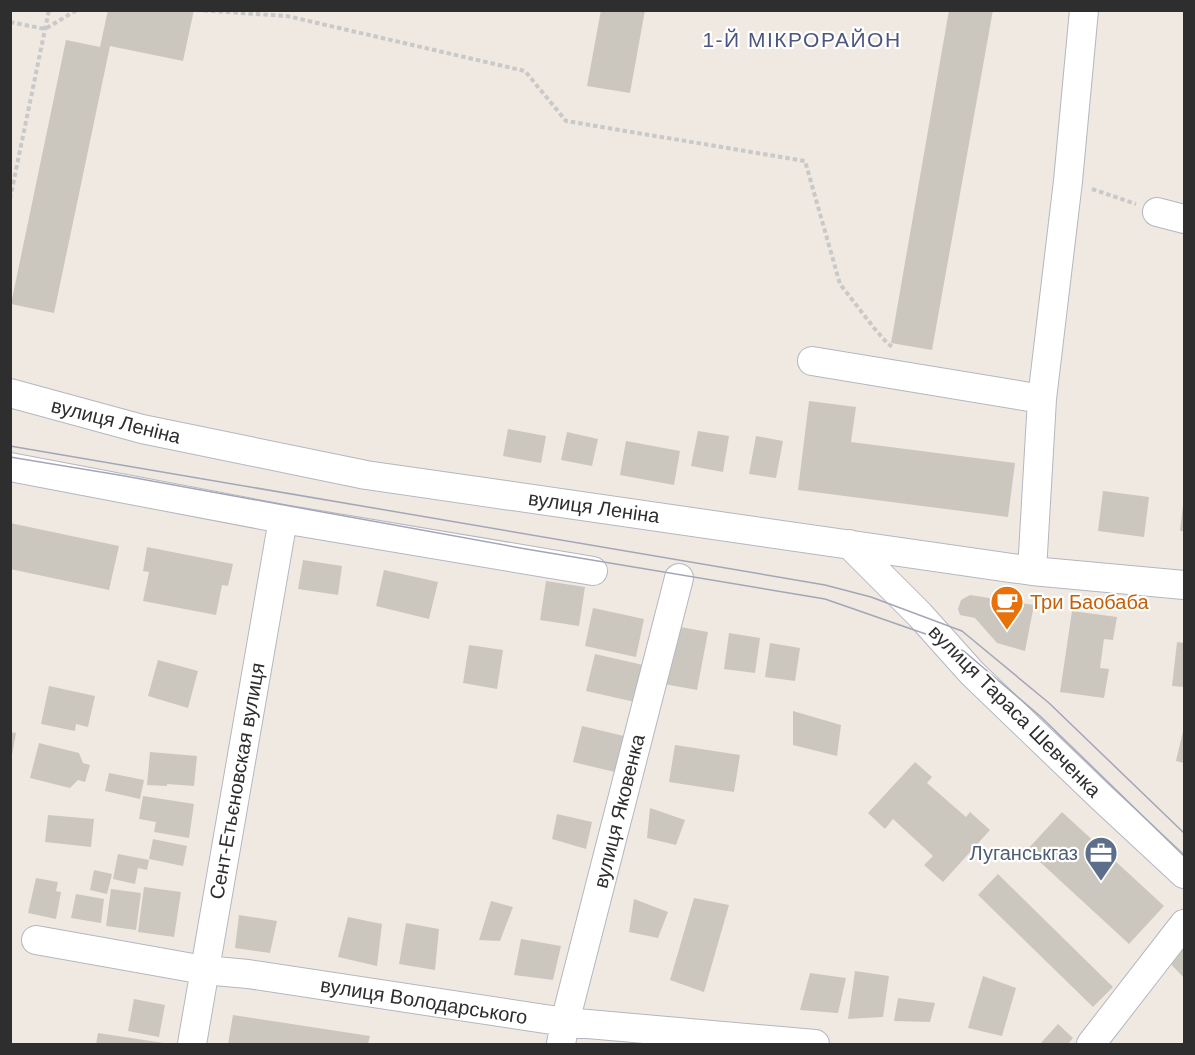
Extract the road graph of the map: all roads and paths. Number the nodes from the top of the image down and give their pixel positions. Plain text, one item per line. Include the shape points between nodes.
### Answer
1 (49, 10) edge
2 (77, 10) edge
3 (196, 10) edge
4 (1083, 10) edge
5 (10, 22) edge
6 (45, 29) junction
7 (1068, 181) junction
8 (10, 199) edge
9 (1157, 212) joint
10 (1185, 219) edge
11 (896, 349) dead end
12 (812, 361) dead end
13 (10, 393) edge
14 (1042, 399) junction
15 (10, 467) edge
16 (283, 519) junction
17 (849, 544) junction
18 (593, 571) dead end
19 (1032, 571) junction
20 (679, 578) dead end
21 (1185, 585) edge
22 (1185, 874) edge
23 (1185, 924) edge
24 (36, 940) dead end
25 (204, 970) junction
26 (563, 1033) edge
27 (192, 1044) edge
28 (815, 1044) edge
29 (1091, 1044) edge

1 - 6 path
2 - 6 path
3 - 11 path via 287,15 525,71 567,121 805,161 840,284
4 - 7 street
5 - 6 path
6 - 8 path
7 - 9 path
7 - 14 street
9 - 10 street
12 - 14 street
13 - 17 street, вулиця Леніна via 142,429 366,475
14 - 19 street
15 - 16 street
16 - 18 street
16 - 25 street, Сент-Етьєновская вулиця
17 - 19 street, вулиця Леніна
17 - 22 street, вулиця Тараса Шевченка via 972,673
19 - 21 street, вулиця Леніна
20 - 26 street, вулиця Яковенка
23 - 29 street
24 - 25 street, вулиця Володарського
25 - 26 street, вулиця Володарського via 260,976
25 - 27 street, Сент-Етьєновская вулиця
26 - 28 street, вулиця Володарського

